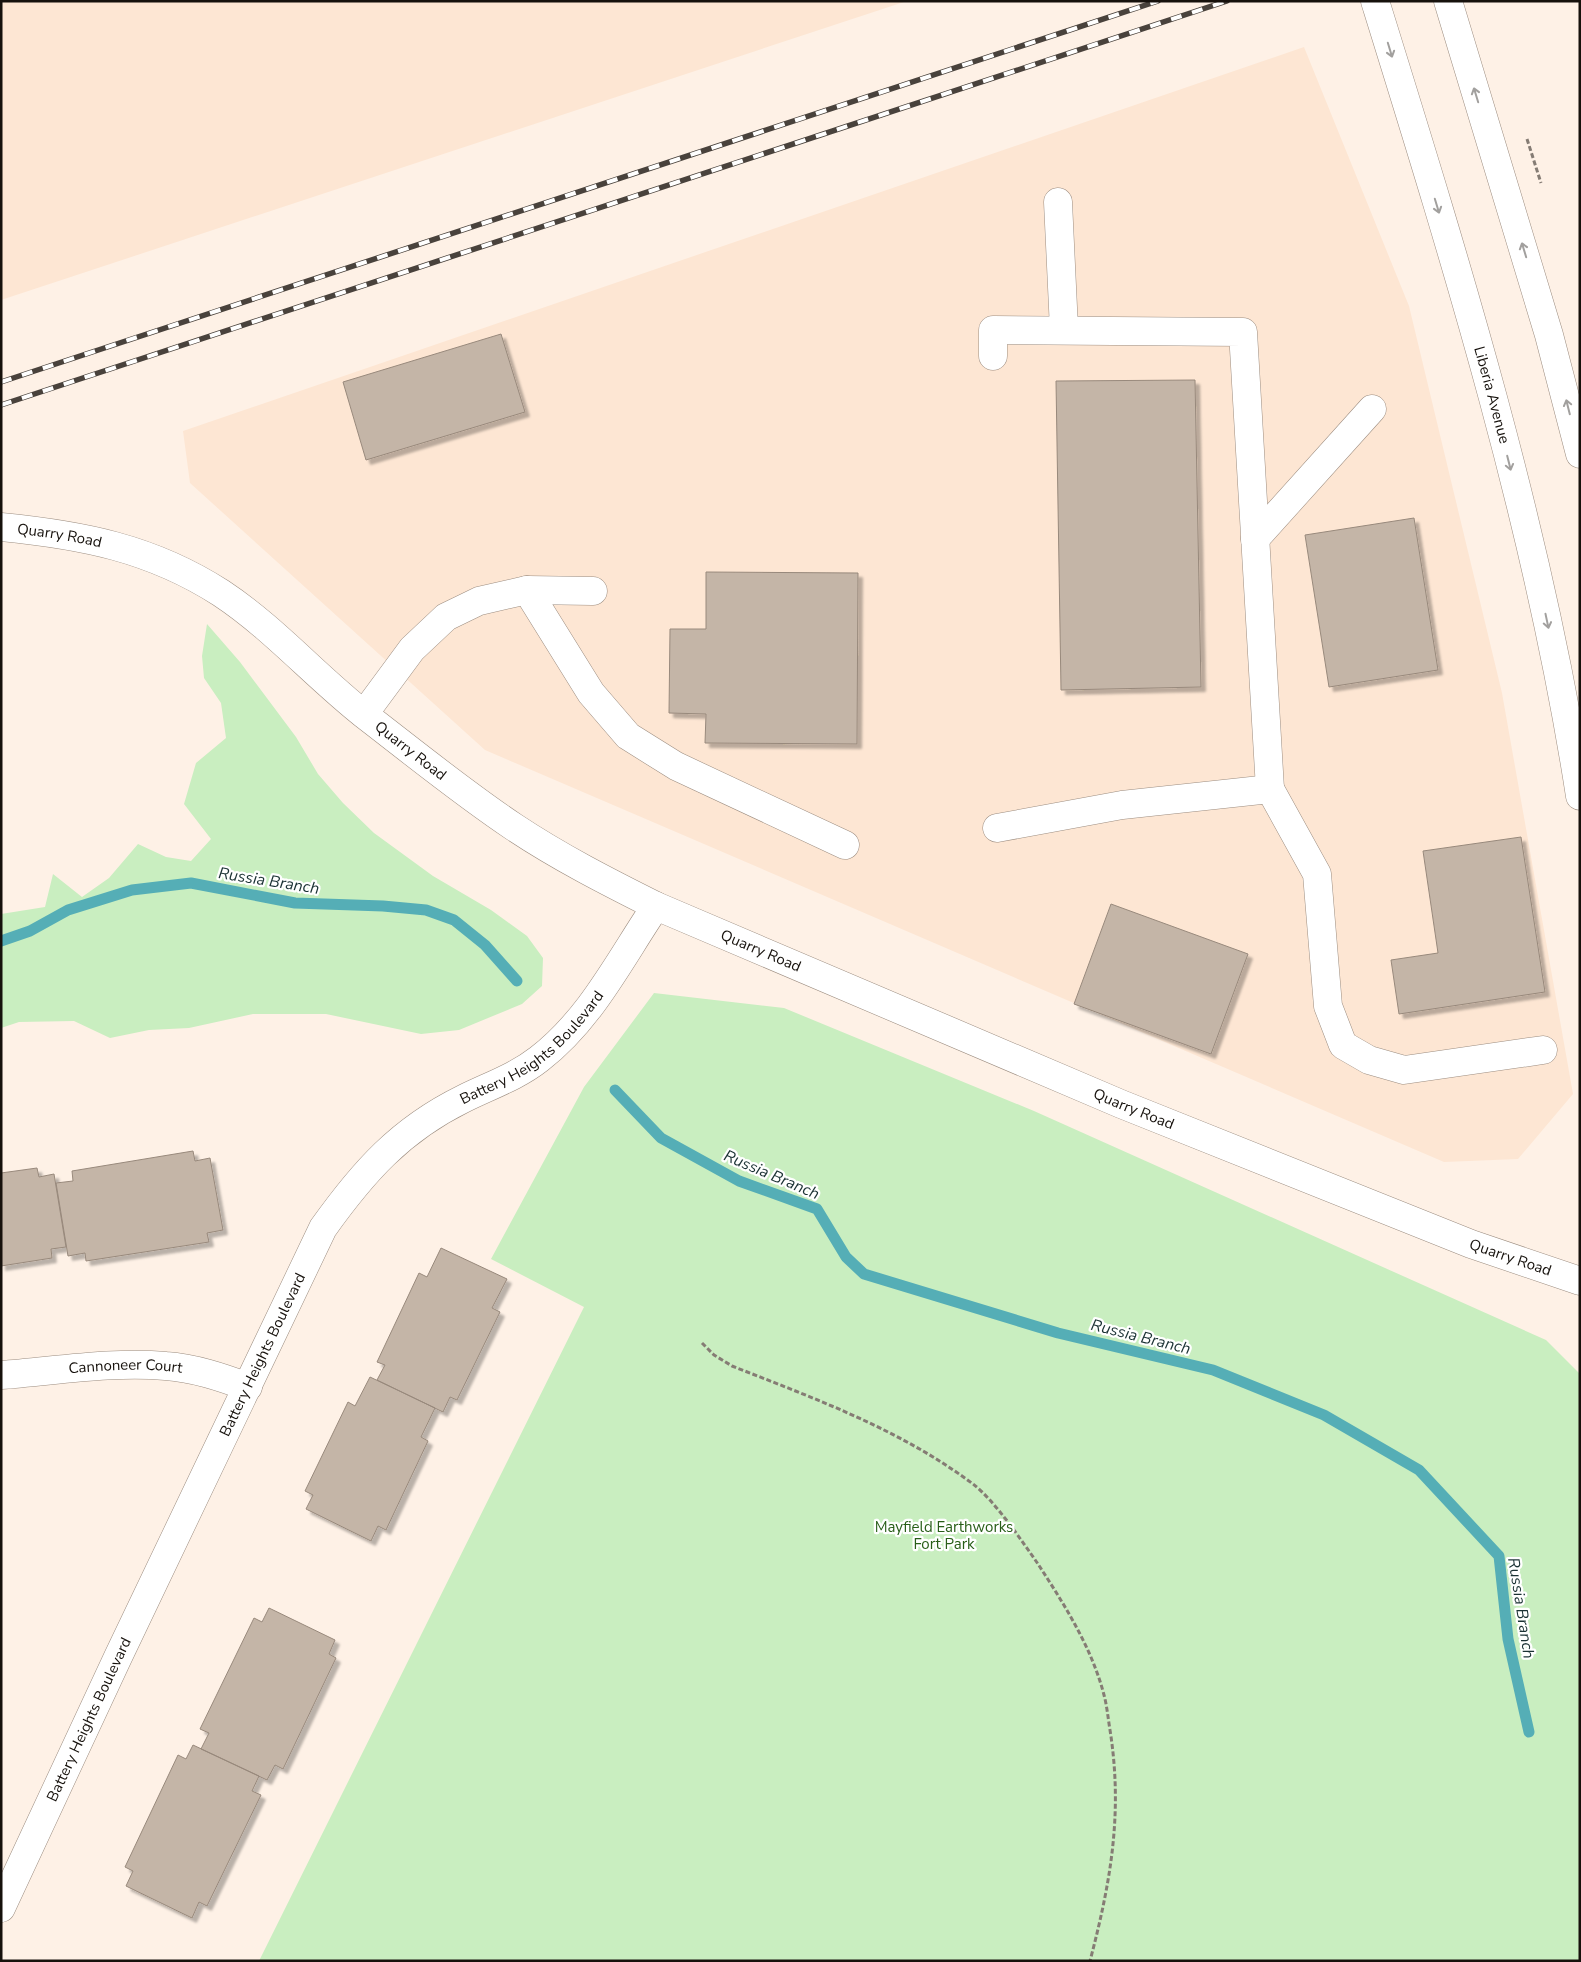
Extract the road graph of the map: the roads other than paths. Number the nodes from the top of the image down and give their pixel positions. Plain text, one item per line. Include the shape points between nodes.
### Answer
1 (1448, 1) edge
2 (1375, 2) edge
3 (1058, 202) dead end
4 (1064, 329) junction
5 (993, 356) dead end
6 (1372, 409) dead end
7 (1580, 454) edge
8 (1, 528) edge
9 (1255, 539) junction
10 (527, 590) junction
11 (594, 591) dead end
12 (364, 714) junction
13 (1270, 789) junction
14 (1580, 796) edge
15 (997, 828) dead end
16 (845, 845) dead end
17 (656, 906) junction
18 (1544, 1050) dead end
19 (1580, 1281) edge
20 (1, 1376) edge
21 (248, 1386) junction
22 (1, 1908) edge

7 -> 1 main road via 1549,335
2 -> 14 main road, Liberia Avenue via 1488,382 1534,561
3 - 4 main road
4 - 5 main road via 993,330
4 - 9 main road via 1243,332
6 - 9 main road
8 - 12 main road, Quarry Road via 62,533 127,548 184,571 248,614
9 - 13 main road
10 - 11 main road
10 - 12 main road via 479,601 446,617 412,649
10 - 16 main road via 592,693 628,736 676,766
12 - 17 main road, Quarry Road via 514,827 594,875
13 - 15 main road via 1122,805
13 - 18 main road via 1317,874 1328,1006 1343,1045 1369,1060 1404,1070
17 - 19 main road, Quarry Road via 1139,1111 1471,1244
17 - 21 main road, Battery Heights Boulevard via 576,1026 539,1058 505,1081 462,1099 416,1127 383,1154 354,1185 323,1228
20 - 21 main road, Cannoneer Court via 126,1364 167,1366 218,1376
21 - 22 main road, Battery Heights Boulevard

